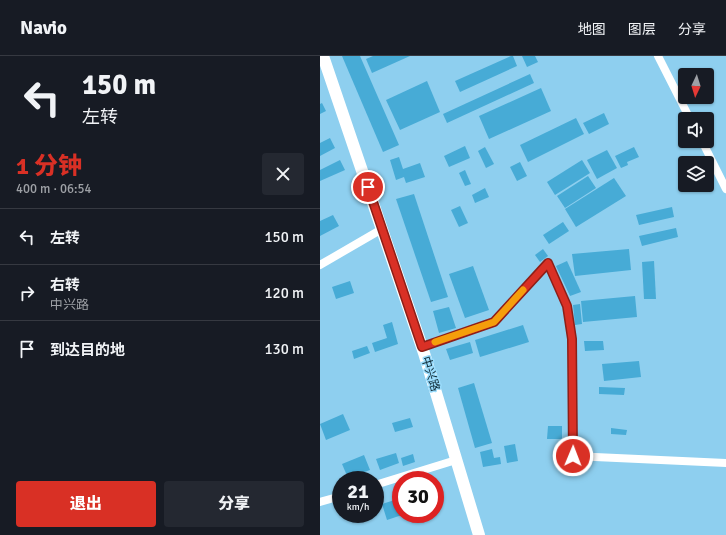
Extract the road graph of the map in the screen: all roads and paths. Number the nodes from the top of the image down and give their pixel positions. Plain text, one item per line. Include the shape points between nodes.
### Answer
1 (324, 56) edge
2 (658, 56) edge
3 (686, 112) edge
4 (706, 148) edge
5 (726, 189) edge
6 (382, 229) junction
7 (320, 265) edge
8 (422, 347) junction
9 (456, 460) junction
10 (726, 463) edge
11 (384, 482) edge
12 (332, 499) edge
13 (320, 502) edge
14 (479, 535) edge

1 - 6 main road, 中兴路
2 - 3 street
4 - 5 street
6 - 7 street
6 - 8 main road, 中兴路
8 - 9 main road, 中兴路
8 - 10 street via 494,322 548,263 567,306 572,339 573,456
9 - 11 street
9 - 14 main road, 中兴路
12 - 13 street

